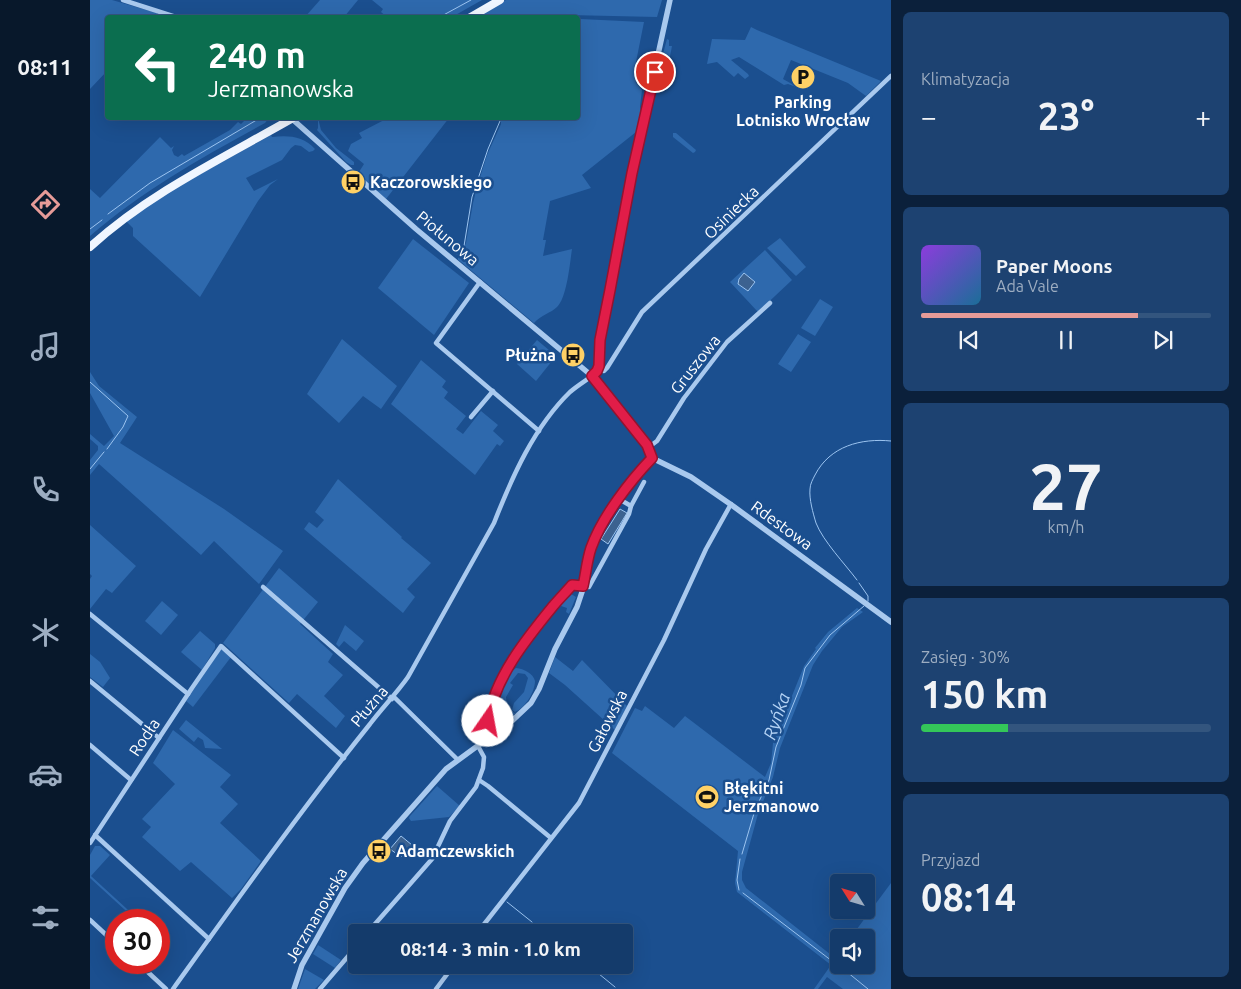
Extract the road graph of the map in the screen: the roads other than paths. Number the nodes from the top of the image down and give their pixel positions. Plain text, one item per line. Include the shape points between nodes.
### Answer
1 (123, 0) edge
2 (500, 0) edge
3 (670, 0) edge
4 (170, 15) edge
5 (474, 15) edge
6 (891, 76) edge
7 (288, 120) edge
8 (294, 120) edge
9 (90, 248) edge
10 (480, 282) junction
11 (770, 303) dead end
12 (598, 370) junction
13 (592, 376) junction
14 (493, 391) junction
15 (471, 417) dead end
16 (539, 431) junction
17 (649, 448) junction
18 (652, 458) junction
19 (644, 482) dead end
20 (619, 499) junction
21 (731, 504) junction
22 (631, 506) junction
23 (583, 586) junction
24 (263, 587) dead end
25 (90, 614) edge
26 (891, 622) edge
27 (90, 681) edge
28 (188, 694) junction
29 (393, 698) junction
30 (491, 736) junction
31 (158, 738) junction
32 (90, 745) edge
33 (478, 746) junction
34 (344, 758) junction
35 (458, 760) junction
36 (131, 780) junction
37 (479, 780) junction
38 (95, 835) junction
39 (551, 838) junction
40 (90, 843) edge
41 (90, 920) edge
42 (375, 924) edge
43 (484, 924) edge
44 (105, 934) edge
45 (209, 939) junction
46 (348, 956) edge
47 (150, 974) edge
48 (447, 974) edge
49 (166, 989) edge
50 (172, 989) edge
51 (294, 989) edge
52 (320, 989) edge
53 (436, 989) edge

1 - 4 street
2 - 5 main road
3 - 12 street via 632,173 600,340
6 - 12 street, Osiniecka via 642,312 606,369
7 - 9 main road via 163,191
8 - 10 street, Piołunowa via 382,200
10 - 13 street, Piołunowa
10 - 14 street via 436,343
11 - 17 street, Gruszowa via 727,342
12 - 13 street
13 - 16 street, Płużna via 570,392
13 - 17 street
14 - 15 street
14 - 16 street
16 - 29 street, Płużna via 494,523 417,664
17 - 18 street
18 - 20 street, Jerzmanowska
18 - 21 street, Rdestowa
19 - 22 street
20 - 22 street
20 - 23 street, Jerzmanowska via 594,542
21 - 26 street, Rdestowa
21 - 39 street, Gałowska via 584,794
22 - 23 street via 589,587
23 - 30 street, Jerzmanowska via 577,607 535,696 521,714
23 - 30 street via 572,585 555,604 501,680 490,710 488,730
24 - 29 street
25 - 28 street
27 - 31 street
28 - 31 street, Rodła
28 - 34 street, Rodła via 221,646
29 - 34 street, Płużna
29 - 35 street
30 - 33 street, Jerzmanowska
31 - 36 street, Rodła
32 - 36 street
33 - 35 street, Jerzmanowska
33 - 37 street via 484,757
34 - 45 street, Płużna
35 - 51 street, Jerzmanowska via 430,785 349,882 302,965
36 - 38 street, Rodła
37 - 39 street
37 - 42 street via 450,821 432,859
38 - 40 street, Rodła
38 - 45 street
39 - 43 street, Gałowska
41 - 44 street
45 - 50 street, Płużna
46 - 52 street
47 - 49 street
48 - 53 street

